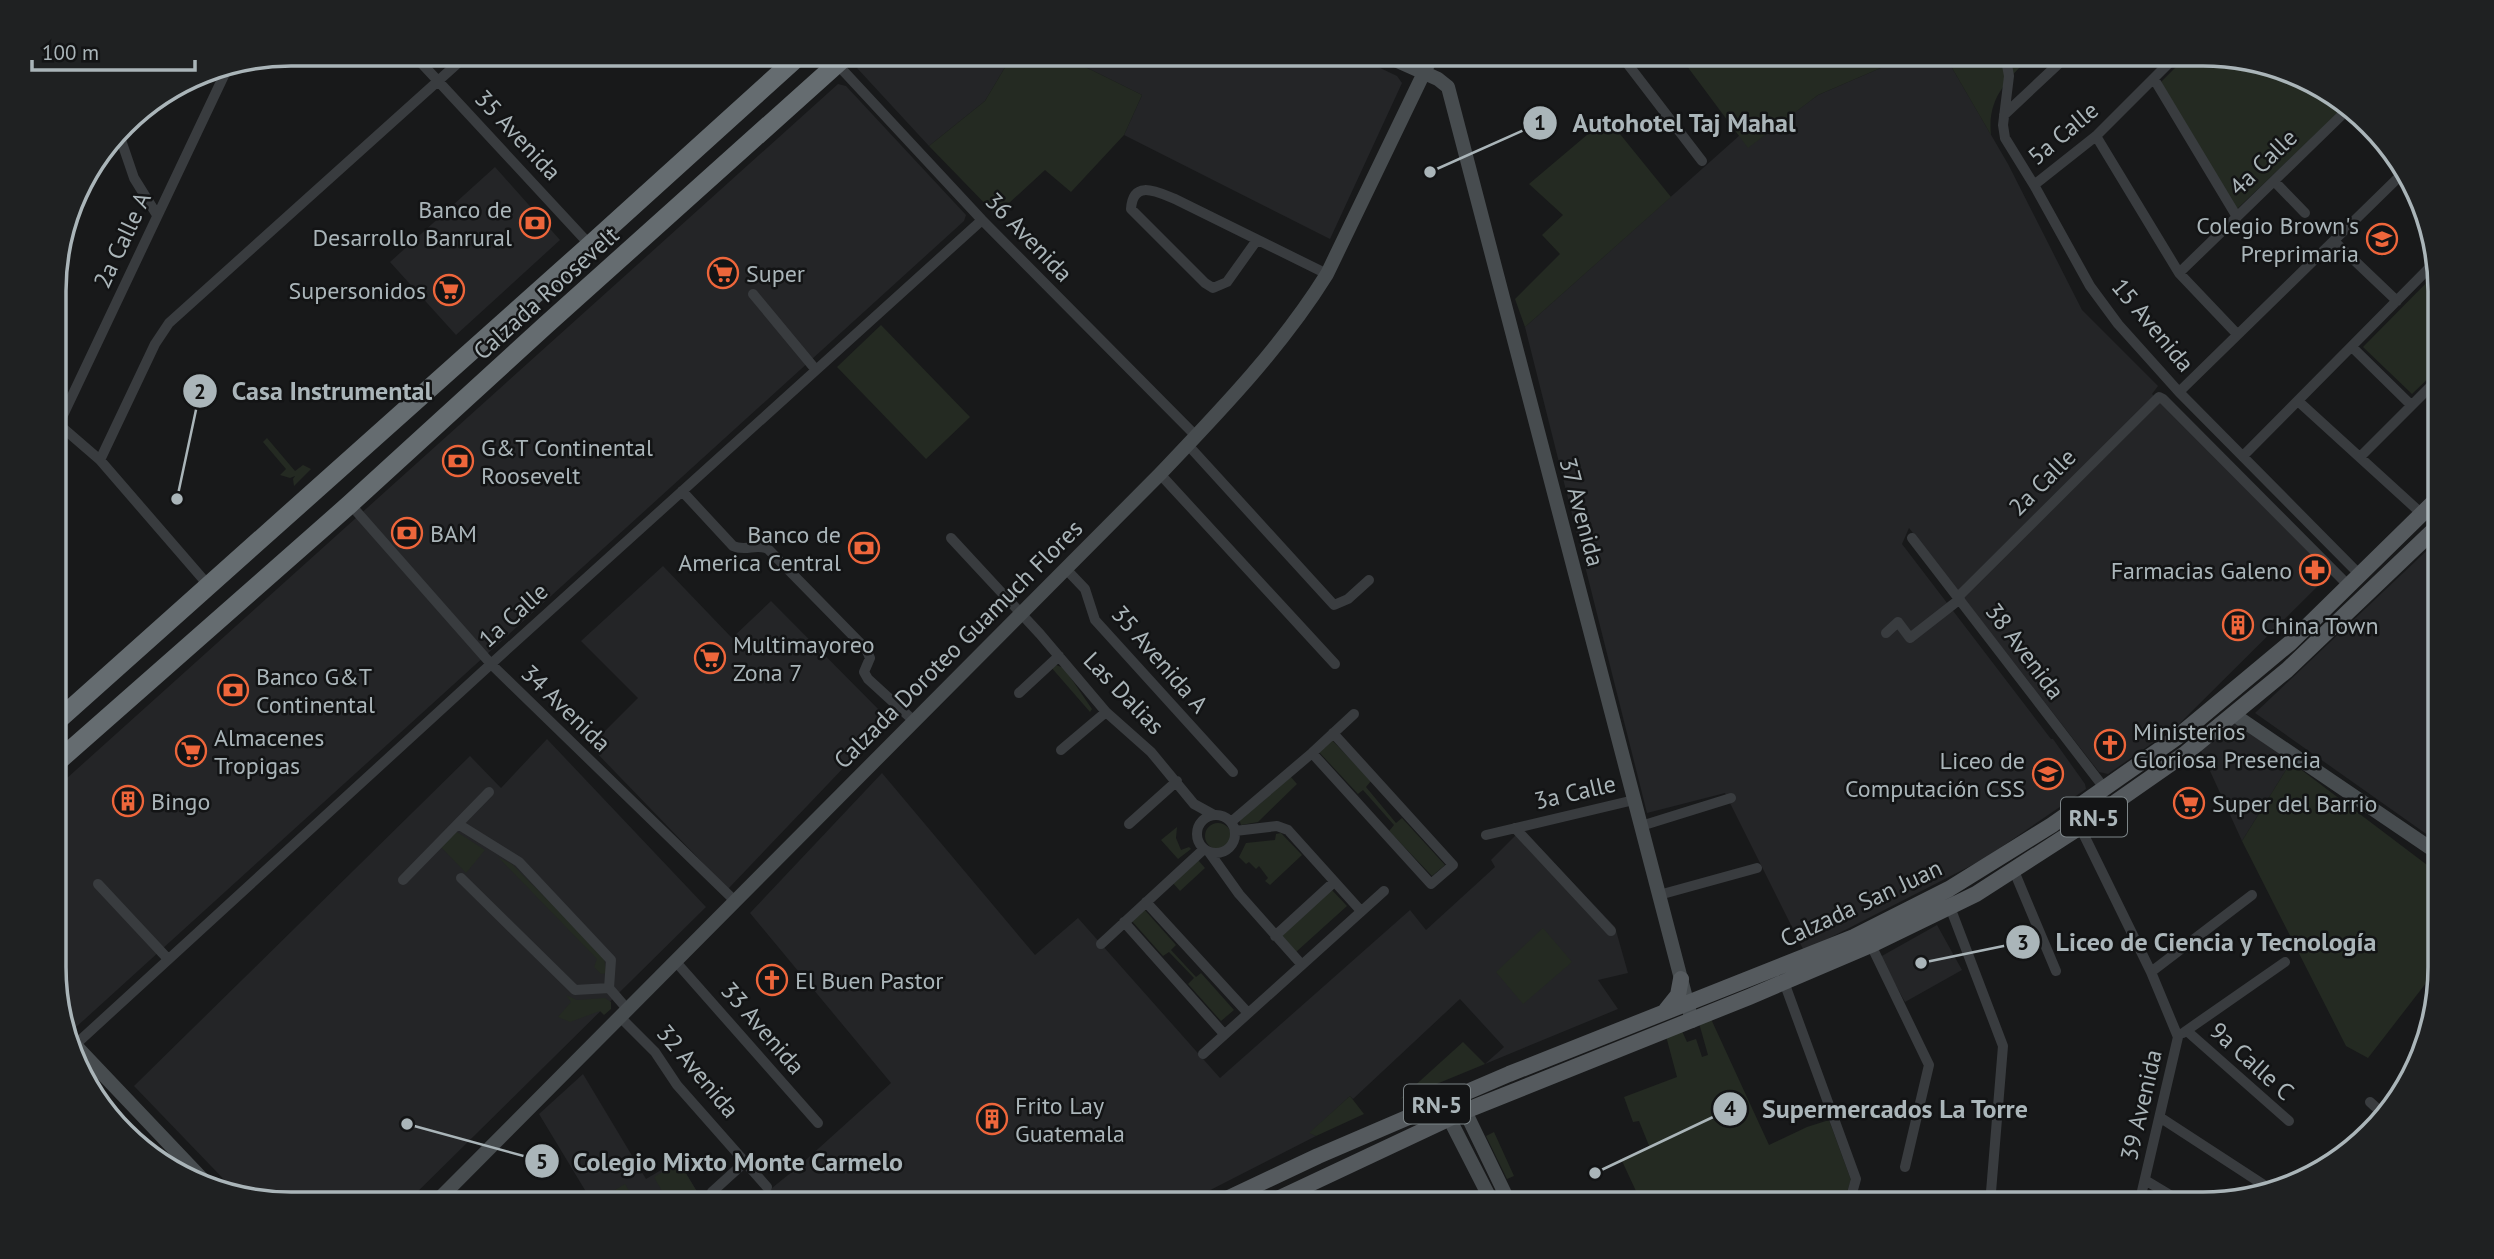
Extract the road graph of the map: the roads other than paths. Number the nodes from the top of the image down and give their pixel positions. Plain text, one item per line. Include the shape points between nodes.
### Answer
1 (424, 66) edge
2 (455, 66) edge
3 (788, 66) edge
4 (834, 66) edge
5 (848, 66) edge
6 (1409, 66) edge
7 (1427, 66) edge
8 (1629, 66) edge
9 (2007, 66) edge
10 (2056, 66) edge
11 (2166, 66) edge
12 (1424, 73) junction
13 (223, 77) edge
14 (2154, 79) junction
15 (438, 82) junction
16 (2004, 115) junction
17 (2342, 115) edge
18 (2096, 136) junction
19 (122, 143) edge
20 (1702, 161) dead end
21 (2397, 179) edge
22 (2274, 181) junction
23 (2034, 184) junction
24 (2305, 213) dead end
25 (157, 215) junction
26 (2237, 217) junction
27 (982, 220) junction
28 (1256, 240) junction
29 (2334, 241) junction
30 (590, 246) junction
31 (2427, 271) edge
32 (2179, 273) junction
33 (1327, 274) junction
34 (753, 294) dead end
35 (2397, 301) junction
36 (567, 306) junction
37 (2237, 334) junction
38 (2352, 347) junction
39 (816, 370) junction
40 (2428, 389) edge
41 (2179, 392) junction
42 (2298, 401) junction
43 (67, 403) edge
44 (2411, 405) junction
45 (67, 434) edge
46 (1192, 440) junction
47 (2243, 456) junction
48 (2360, 457) junction
49 (100, 460) junction
50 (1160, 474) junction
51 (682, 491) junction
52 (350, 504) junction
53 (2428, 509) edge
54 (2422, 514) junction
55 (2428, 516) edge
56 (2428, 535) edge
57 (951, 538) dead end
58 (1912, 538) dead end
59 (1065, 568) junction
60 (216, 579) junction
61 (1369, 580) dead end
62 (2355, 581) junction
63 (246, 597) junction
64 (1959, 598) junction
65 (1020, 614) junction
66 (1886, 633) dead end
67 (1059, 656) junction
68 (491, 664) junction
69 (1335, 664) dead end
70 (1019, 693) dead end
71 (1105, 712) junction
72 (66, 713) edge
73 (1354, 714) dead end
74 (2233, 714) junction
75 (914, 721) junction
76 (1333, 733) junction
77 (1061, 750) dead end
78 (1312, 753) junction
79 (66, 754) edge
80 (1233, 772) dead end
81 (1177, 780) junction
82 (2105, 789) junction
83 (489, 792) dead end
84 (1731, 798) dead end
85 (1634, 800) junction
86 (1194, 804) junction
87 (1214, 815) junction
88 (458, 824) junction
89 (1129, 824) dead end
90 (1233, 826) junction
91 (1641, 826) junction
92 (1520, 827) junction
93 (2080, 827) junction
94 (1197, 831) junction
95 (1486, 835) dead end
96 (2428, 846) edge
97 (1206, 851) junction
98 (1757, 868) dead end
99 (2014, 872) junction
100 (461, 878) dead end
101 (403, 880) dead end
102 (1334, 882) junction
103 (98, 884) dead end
104 (1384, 891) dead end
105 (1658, 895) junction
106 (2252, 895) dead end
107 (735, 901) junction
108 (1146, 902) junction
109 (1950, 907) junction
110 (1361, 911) junction
111 (1124, 922) junction
112 (1611, 931) dead end
113 (1275, 936) junction
114 (1101, 944) dead end
115 (1871, 945) junction
116 (168, 959) junction
117 (676, 962) junction
118 (2284, 962) dead end
119 (1302, 965) junction
120 (2056, 971) dead end
121 (2151, 972) junction
122 (1681, 979) junction
123 (1784, 982) junction
124 (609, 988) junction
125 (1687, 1002) junction
126 (1664, 1012) junction
127 (1248, 1013) junction
128 (624, 1014) junction
129 (1692, 1021) junction
130 (1224, 1034) junction
131 (2183, 1034) junction
132 (79, 1042) edge
133 (1202, 1054) dead end
134 (85, 1055) edge
135 (2370, 1102) dead end
136 (2377, 1109) edge
137 (1465, 1111) junction
138 (1449, 1118) junction
139 (2161, 1118) junction
140 (2289, 1121) dead end
141 (818, 1123) dead end
142 (178, 1161) edge
143 (746, 1162) junction
144 (1905, 1167) dead end
145 (2145, 1180) junction
146 (2262, 1184) edge
147 (767, 1187) dead end
148 (449, 1192) edge
149 (712, 1192) dead end
150 (1242, 1192) edge
151 (1292, 1192) edge
152 (1485, 1192) edge
153 (1504, 1192) edge
154 (1852, 1192) edge
155 (1991, 1192) edge
156 (2142, 1192) edge
157 (2165, 1192) edge

1 - 15 street, 35 Avenida
2 - 15 street
3 - 30 highway, Calzada Roosevelt
4 - 36 highway, Calzada Roosevelt
5 - 27 street, 36 Avenida
6 - 12 street, 37 Avenida
7 - 12 street, Calzada Doroteo Guamuch Flores
8 - 20 street
9 - 16 street, 15 Avenida
10 - 16 street
11 - 14 street, 5a Calle
12 - 33 street, Calzada Doroteo Guamuch Flores
12 - 85 street, 37 Avenida via 1448,87
13 - 25 street, 2a Calle A
14 - 18 street, 5a Calle
14 - 26 street
15 - 30 street, 35 Avenida
15 - 49 street via 169,323
16 - 23 street, 15 Avenida via 2005,138
17 - 22 street, 4a Calle
18 - 23 street, 5a Calle
18 - 32 street
19 - 25 street via 134,178
21 - 29 street
22 - 24 street
22 - 26 street, 4a Calle
23 - 41 street, 15 Avenida via 2090,286
25 - 43 street, 2a Calle A
26 - 32 street, 4a Calle
27 - 39 street, 1a Calle
27 - 46 street, 36 Avenida
28 - 28 street via 1156,191 1144,189 1132,201 1131,209 1213,288 1227,282
28 - 33 street
29 - 35 street
29 - 37 street
30 - 36 highway via 597,255 597,266 576,287
30 - 60 highway, Calzada Roosevelt
31 - 35 street
32 - 37 street
33 - 46 street, Calzada Doroteo Guamuch Flores via 1262,365
34 - 39 street
35 - 38 street
36 - 52 highway, Calzada Roosevelt
37 - 41 street
38 - 42 street
38 - 44 street
39 - 51 street, 1a Calle
40 - 44 street
41 - 47 street, 15 Avenida
42 - 47 street
42 - 48 street
44 - 48 street
45 - 49 street
46 - 50 street, Calzada Doroteo Guamuch Flores
46 - 61 street, 36 Avenida via 1334,606 1348,600
47 - 62 street, 15 Avenida
48 - 54 street
49 - 60 street
50 - 59 street, Calzada Doroteo Guamuch Flores
50 - 69 street
51 - 68 street, 1a Calle
51 - 75 street via 733,546 768,549 866,649 870,659 864,672 868,679
52 - 63 highway, Calzada Roosevelt
52 - 68 street, 34 Avenida
53 - 54 main road, Calzada San Juan / RN-5
54 - 55 street
54 - 62 main road, Calzada San Juan / RN-5
56 - 74 main road, Calzada San Juan / RN-5 via 2287,670
57 - 65 street, Las Dalias
58 - 64 street, 38 Avenida
59 - 65 street, Calzada Doroteo Guamuch Flores
59 - 80 street, 35 Avenida A via 1085,589 1094,620
60 - 63 highway
60 - 72 highway, Calzada Roosevelt
62 - 64 street, 2a Calle via 2157,397
62 - 82 main road, Calzada San Juan / RN-5 via 2234,690
63 - 79 highway, Calzada Roosevelt
64 - 66 street, 2a Calle via 1910,638 1898,622
64 - 82 street, 38 Avenida
65 - 67 street, Las Dalias
65 - 75 street, Calzada Doroteo Guamuch Flores
67 - 70 street
67 - 71 street, Las Dalias
68 - 107 street, 34 Avenida
68 - 116 street, 1a Calle
71 - 77 street
71 - 81 street, Las Dalias
73 - 76 street
74 - 93 main road, Calzada San Juan / RN-5
74 - 96 street
75 - 107 street, Calzada Doroteo Guamuch Flores
76 - 78 street
76 - 78 street via 1453,865 1431,884
78 - 90 street
81 - 86 street, Las Dalias
81 - 89 street
82 - 125 main road, Calzada San Juan / RN-5 via 1949,889 1854,937
83 - 88 street
84 - 91 street
85 - 91 street, 37 Avenida
85 - 92 street, 3a Calle
86 - 87 street, Las Dalias
86 - 94 street, Las Dalias
87 - 90 street via 1223,816
87 - 94 street via 1203,820
88 - 101 street
88 - 124 street via 519,862 611,960
90 - 97 street via 1234,842 1226,851
90 - 102 street via 1287,830
91 - 105 street, 37 Avenida
92 - 95 street, 3a Calle
92 - 112 street
93 - 99 main road, Calzada San Juan / RN-5
93 - 121 street, 39 Avenida
94 - 97 street
97 - 108 street
97 - 113 street
98 - 105 street
99 - 109 main road, Calzada San Juan / RN-5
99 - 120 street
100 - 124 street via 575,990
102 - 110 street
102 - 113 street
103 - 116 street
104 - 110 street
105 - 122 street, 37 Avenida
106 - 121 street
107 - 117 street, Calzada Doroteo Guamuch Flores
108 - 111 street
108 - 127 street
109 - 115 main road, Calzada San Juan / RN-5
109 - 155 street via 2003,1046
110 - 119 street
111 - 114 street
111 - 130 street
113 - 119 street
115 - 123 main road, Calzada San Juan / RN-5
115 - 144 street via 1929,1065
116 - 132 street, 1a Calle
117 - 128 street, Calzada Doroteo Guamuch Flores
117 - 141 street, 33 Avenida
118 - 131 street
119 - 127 street
121 - 131 street, 39 Avenida
122 - 125 street, 37 Avenida
122 - 126 main road via 1678,995
123 - 129 main road, Calzada San Juan / RN-5
123 - 154 street via 1856,1179
124 - 128 street, 32 Avenida
125 - 126 main road, Calzada San Juan / RN-5
125 - 129 street, 37 Avenida
126 - 150 main road, Calzada San Juan / RN-5 via 1397,1121
127 - 130 street
128 - 143 street, 32 Avenida via 677,1085
128 - 148 street, Calzada Doroteo Guamuch Flores
129 - 137 main road, Calzada San Juan / RN-5
130 - 133 street
131 - 139 street, 39 Avenida
131 - 140 street, 9a Calle C
134 - 142 street
135 - 136 street
137 - 138 main road, Calzada San Juan / RN-5
137 - 153 street
138 - 151 main road, Calzada San Juan / RN-5
138 - 152 street
139 - 145 street, 39 Avenida
139 - 146 street
143 - 147 street, 32 Avenida
143 - 149 street
145 - 156 street, 39 Avenida
145 - 157 street

